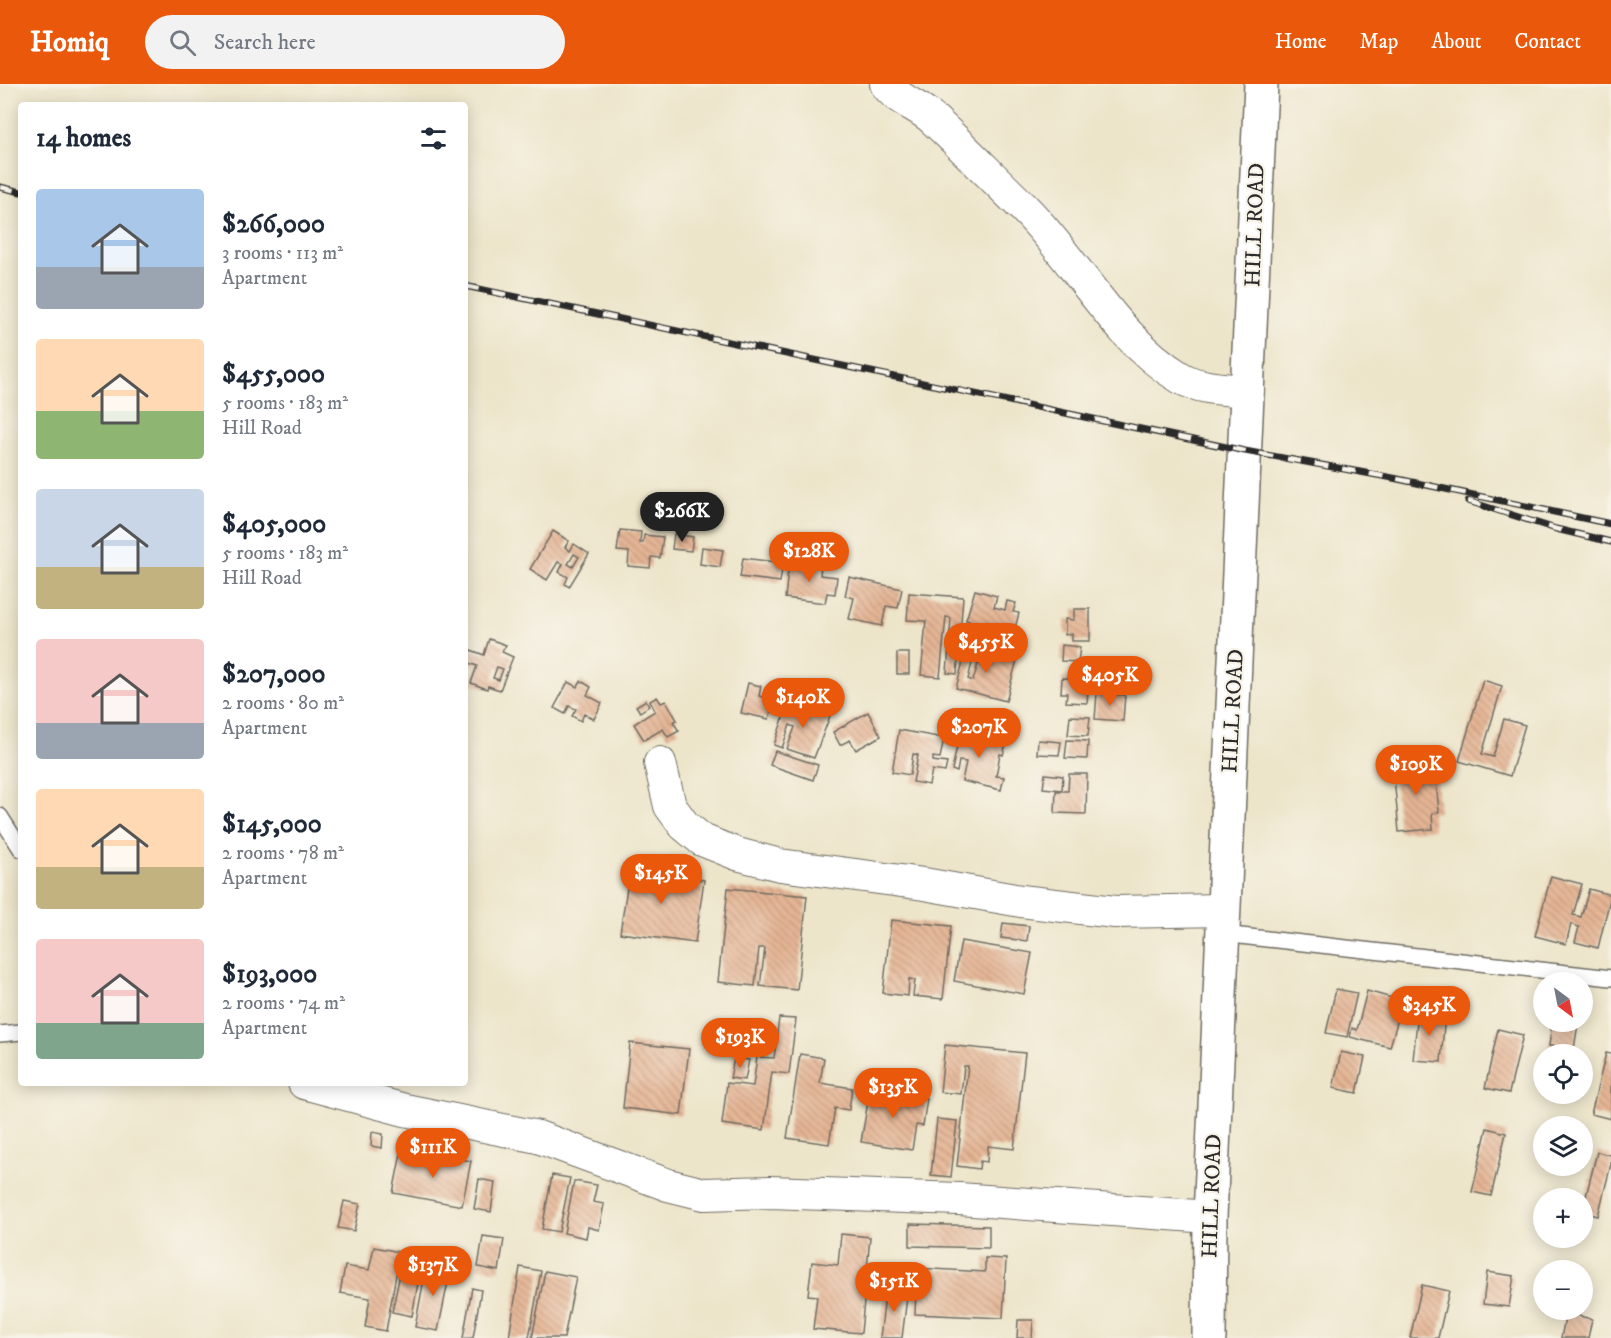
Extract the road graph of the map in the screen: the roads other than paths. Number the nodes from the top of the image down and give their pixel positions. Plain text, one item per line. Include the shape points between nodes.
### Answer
1 (886, 84) edge
2 (1261, 84) edge
3 (1248, 391) junction
4 (660, 763) dead end
5 (0, 816) edge
6 (18, 844) edge
7 (1224, 922) junction
8 (1611, 978) edge
9 (18, 1032) edge
10 (0, 1034) edge
11 (315, 1086) edge
12 (1210, 1217) junction
13 (1209, 1338) edge

1 - 3 street via 892,93 933,119 1026,210 1107,309 1154,358 1192,383
2 - 3 main road, HILL ROAD
3 - 7 main road, HILL ROAD
4 - 7 street via 670,806 684,825 702,840 737,854 780,865 1021,901
5 - 6 lane
7 - 8 lane
7 - 12 main road, HILL ROAD
9 - 10 lane
11 - 12 street via 405,1110 538,1137 668,1185 704,1194 770,1192 959,1199
12 - 13 main road, HILL ROAD

